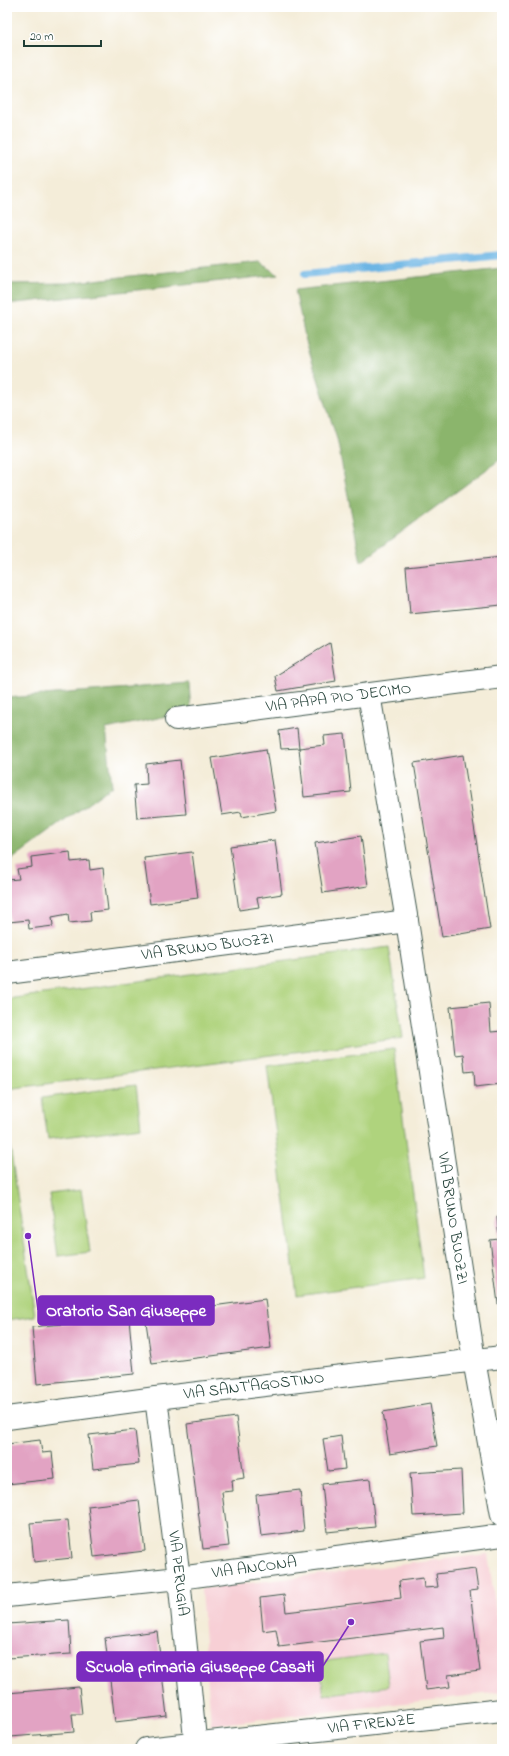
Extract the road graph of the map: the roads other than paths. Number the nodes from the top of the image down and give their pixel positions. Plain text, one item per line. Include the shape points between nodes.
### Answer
1 (502, 677) edge
2 (369, 694) junction
3 (176, 719) dead end
4 (407, 921) junction
5 (7, 973) edge
6 (502, 1357) edge
7 (474, 1360) junction
8 (156, 1398) junction
9 (7, 1418) edge
10 (502, 1515) edge
11 (502, 1535) edge
12 (179, 1578) junction
13 (7, 1596) edge
14 (502, 1710) edge
15 (195, 1746) edge
16 (146, 1749) edge

1 - 2 street, VIA PAPA PIO DECIMO
2 - 3 street, VIA PAPA PIO DECIMO
2 - 4 street, VIA BRUNO BUOZZI
4 - 5 street, VIA BRUNO BUOZZI
4 - 7 street, VIA BRUNO BUOZZI
6 - 7 street, VIA SANT'AGOSTINO
7 - 8 street, VIA SANT'AGOSTINO
7 - 10 street, VIA BRUNO BUOZZI
8 - 9 street, VIA SANT'AGOSTINO
8 - 12 street, VIA PERUGIA
11 - 12 street, VIA ANCONA
12 - 13 street, VIA ANCONA
12 - 15 street, VIA PERUGIA
14 - 15 street, VIA FIRENZE
15 - 16 street, VIA FIRENZE

